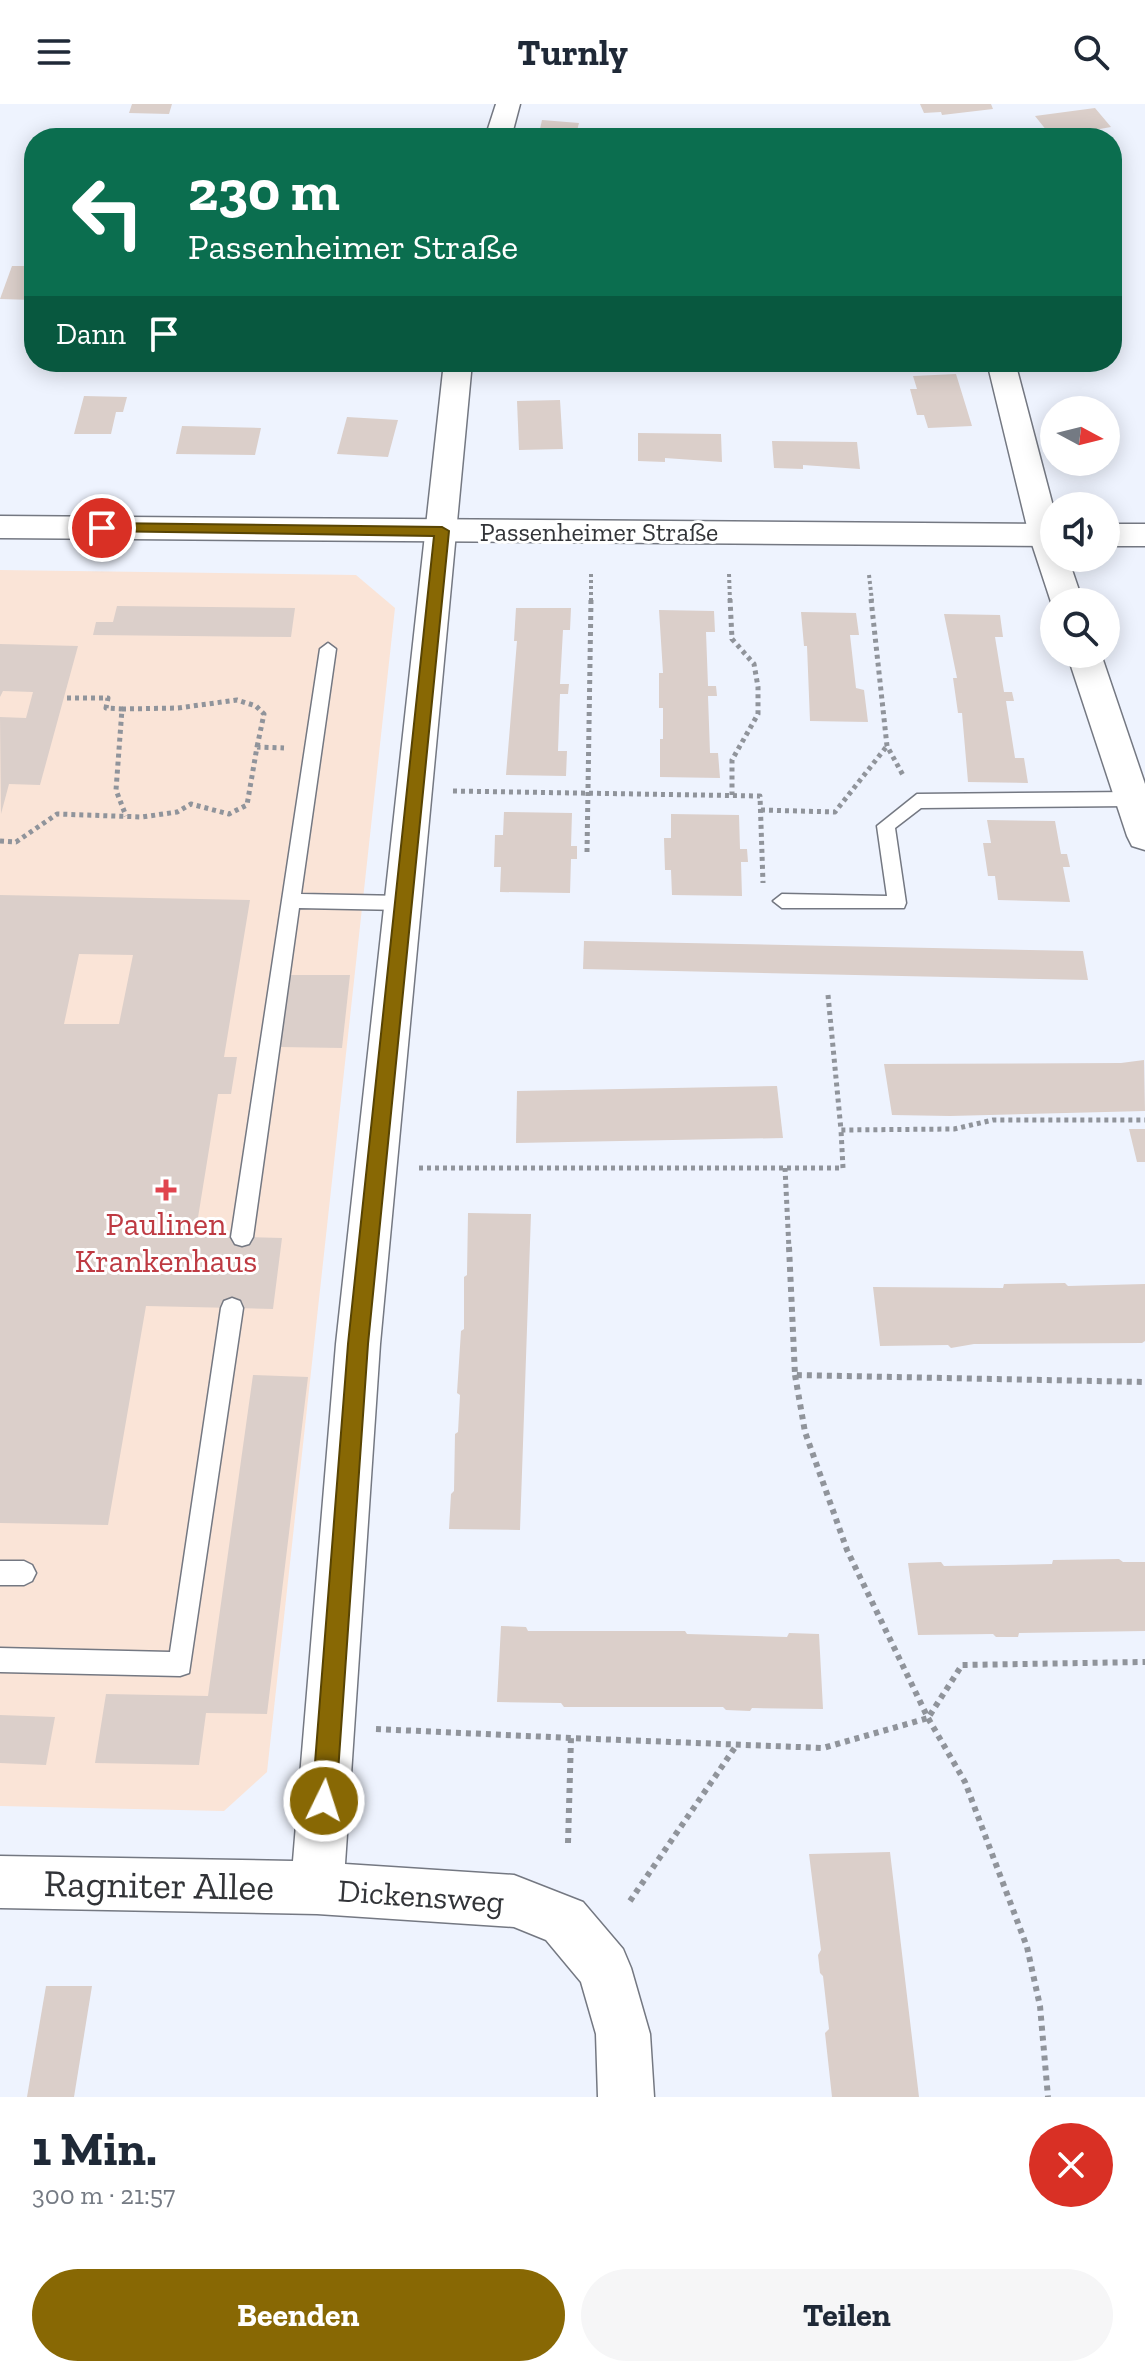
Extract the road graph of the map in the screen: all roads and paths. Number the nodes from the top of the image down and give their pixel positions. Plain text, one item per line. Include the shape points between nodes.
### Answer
1 (508, 104) edge
2 (501, 128) edge
3 (457, 372) edge
4 (1004, 372) edge
5 (1040, 500) edge
6 (0, 527) edge
7 (442, 531) junction
8 (1040, 535) edge
9 (1120, 535) edge
10 (1145, 535) edge
11 (591, 572) dead end
12 (729, 574) dead end
13 (869, 575) dead end
14 (328, 649) dead end
15 (1089, 668) edge
16 (67, 698) dead end
17 (122, 709) junction
18 (887, 746) junction
19 (257, 747) junction
20 (313, 748) junction
21 (452, 791) dead end
22 (588, 792) junction
23 (732, 795) junction
24 (1132, 799) junction
25 (917, 801) junction
26 (761, 810) junction
27 (126, 816) junction
28 (1145, 836) edge
29 (0, 841) edge
30 (587, 852) dead end
31 (291, 901) junction
32 (782, 901) joint
33 (403, 903) junction
34 (828, 995) dead end
35 (1145, 1120) edge
36 (841, 1130) junction
37 (419, 1168) dead end
38 (785, 1168) junction
39 (242, 1237) dead end
40 (232, 1308) dead end
41 (795, 1375) junction
42 (1145, 1382) edge
43 (0, 1660) edge
44 (1145, 1662) edge
45 (928, 1718) junction
46 (373, 1729) dead end
47 (571, 1738) junction
48 (736, 1745) junction
49 (568, 1843) dead end
50 (0, 1882) edge
51 (317, 1888) junction
52 (630, 1901) dead end
53 (626, 2097) edge
54 (1048, 2097) edge

1 - 2 street
3 - 7 street, Dickensweg
4 - 5 street
6 - 7 street, Passenheimer Straße
7 - 8 street, Passenheimer Straße
7 - 33 street, Dickensweg
9 - 10 street
11 - 22 path
12 - 23 path via 732,639 754,664 758,687 758,714 732,760
13 - 18 path
14 - 20 lane
15 - 24 street
16 - 17 path via 108,698 106,708
17 - 19 path via 185,707 218,699 246,702 264,714
17 - 27 path via 116,790
18 - 25 path
18 - 26 path via 835,812
19 - 20 path
19 - 27 path via 247,805 229,814 191,804 177,812
20 - 31 lane
21 - 22 path
22 - 23 path
22 - 30 path
23 - 26 path via 760,796
24 - 25 lane
24 - 28 street
25 - 32 lane via 886,826 897,903
26 - 32 path via 763,899
27 - 29 path via 57,814 16,842
31 - 33 lane
31 - 39 lane
33 - 51 street, Dickensweg via 358,1344
34 - 36 path
35 - 36 path via 993,1120 954,1129
36 - 38 path via 843,1168
37 - 38 path
38 - 41 path
40 - 43 lane via 180,1664
41 - 42 path
41 - 45 path via 805,1432 847,1550
44 - 45 path via 962,1665
45 - 48 path via 823,1748
45 - 54 path via 965,1782 1027,1947 1040,2006
46 - 47 path
47 - 48 path
47 - 49 path
48 - 52 path
50 - 51 street, Ragniter Allee
51 - 53 street, Dickensweg via 514,1901 564,1921 604,1968 623,2034

